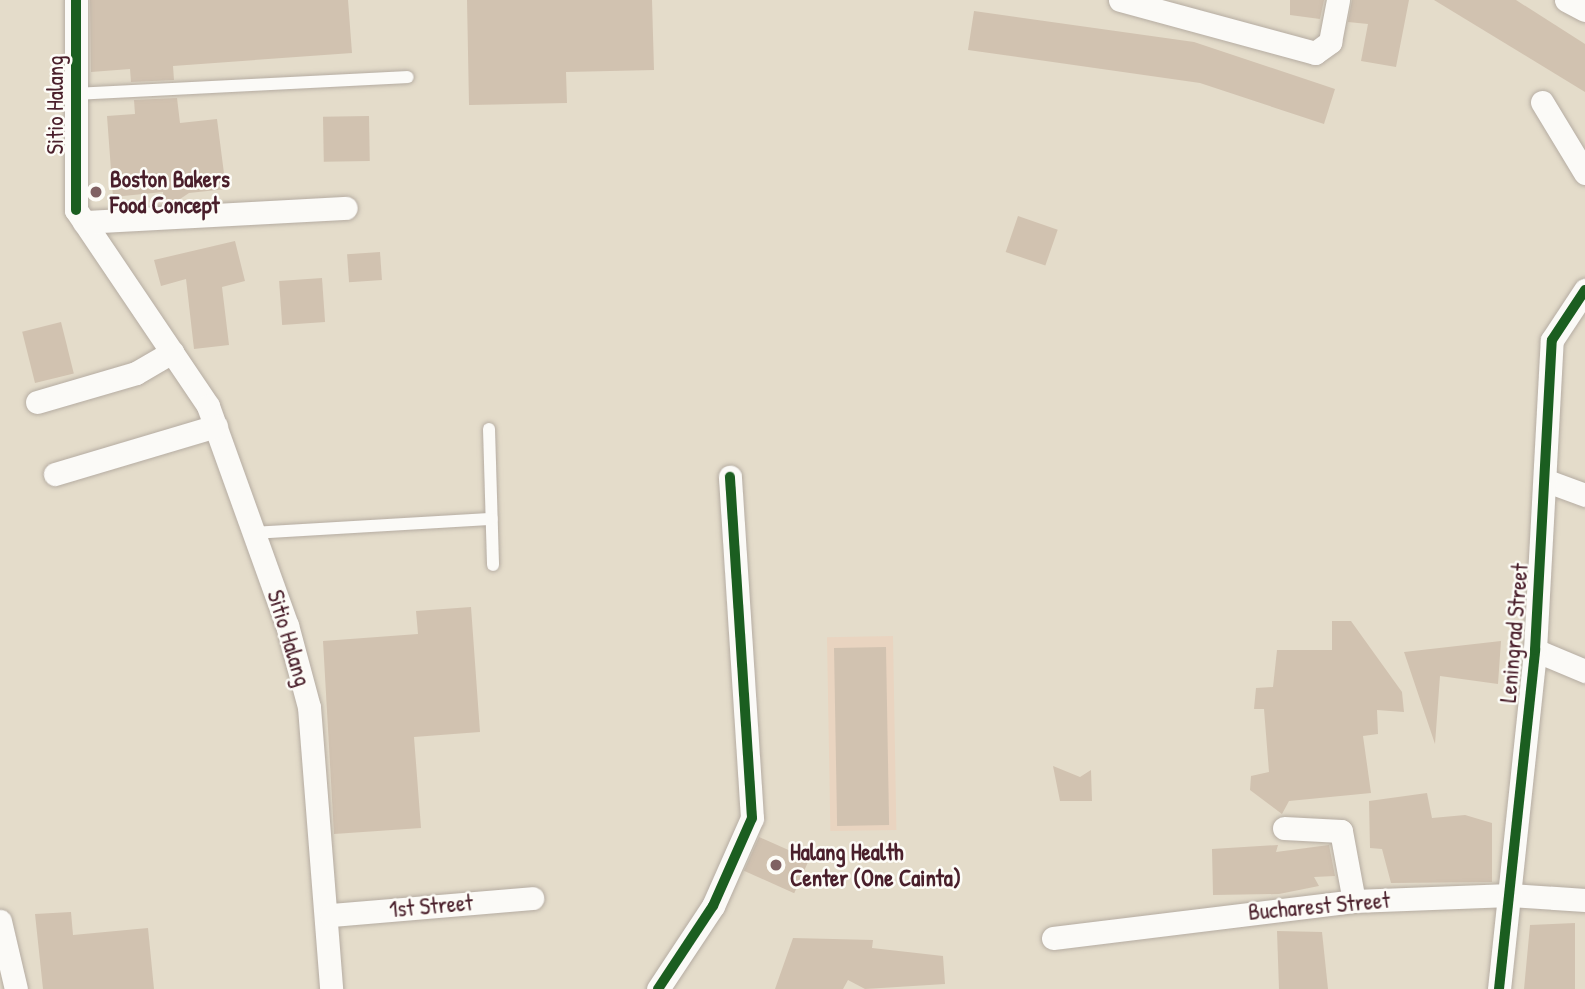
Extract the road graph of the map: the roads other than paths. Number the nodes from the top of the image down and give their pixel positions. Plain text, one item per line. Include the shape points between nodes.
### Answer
1 (76, 0) edge
2 (1120, 0) edge
3 (1338, 0) edge
4 (1566, 0) edge
5 (1204, 9) edge
6 (1585, 10) edge
7 (408, 77) dead end
8 (75, 94) junction
9 (1542, 102) dead end
10 (1585, 173) edge
11 (346, 208) dead end
12 (84, 222) junction
13 (1585, 290) edge
14 (172, 352) junction
15 (37, 402) dead end
16 (216, 426) junction
17 (489, 429) dead end
18 (55, 474) dead end
19 (730, 477) dead end
20 (1547, 481) junction
21 (1585, 495) edge
22 (492, 519) junction
23 (254, 533) junction
24 (494, 565) dead end
25 (1535, 650) junction
26 (1585, 671) edge
27 (1284, 828) dead end
28 (1510, 895) junction
29 (532, 898) dead end
30 (1585, 900) edge
31 (1354, 901) junction
32 (331, 915) junction
33 (0, 920) edge
34 (1053, 937) dead end
35 (16, 989) edge
36 (331, 989) edge
37 (658, 989) edge
38 (1499, 989) edge

1 - 8 street, Sitio Halang
2 - 5 street
3 - 5 street via 1323,51
4 - 6 street
7 - 8 lane
8 - 12 street, Sitio Halang via 76,210
9 - 10 street
11 - 12 street
12 - 14 street, Sitio Halang
13 - 20 street, Leningrad Street via 1552,340
14 - 15 street via 136,373
14 - 16 street, Sitio Halang
16 - 18 street
16 - 23 street, Sitio Halang
17 - 22 lane
19 - 37 street via 752,818 713,906
20 - 21 street
20 - 25 street, Leningrad Street
22 - 23 lane
22 - 24 lane
23 - 32 street, Sitio Halang via 309,707
25 - 26 street
25 - 28 street, Leningrad Street
27 - 31 street via 1341,831
28 - 30 street, Bucharest Street
28 - 31 street, Bucharest Street
28 - 38 street, Leningrad Street
29 - 32 street, 1st Street
31 - 34 street, Bucharest Street
32 - 36 street, Sitio Halang
33 - 35 street

